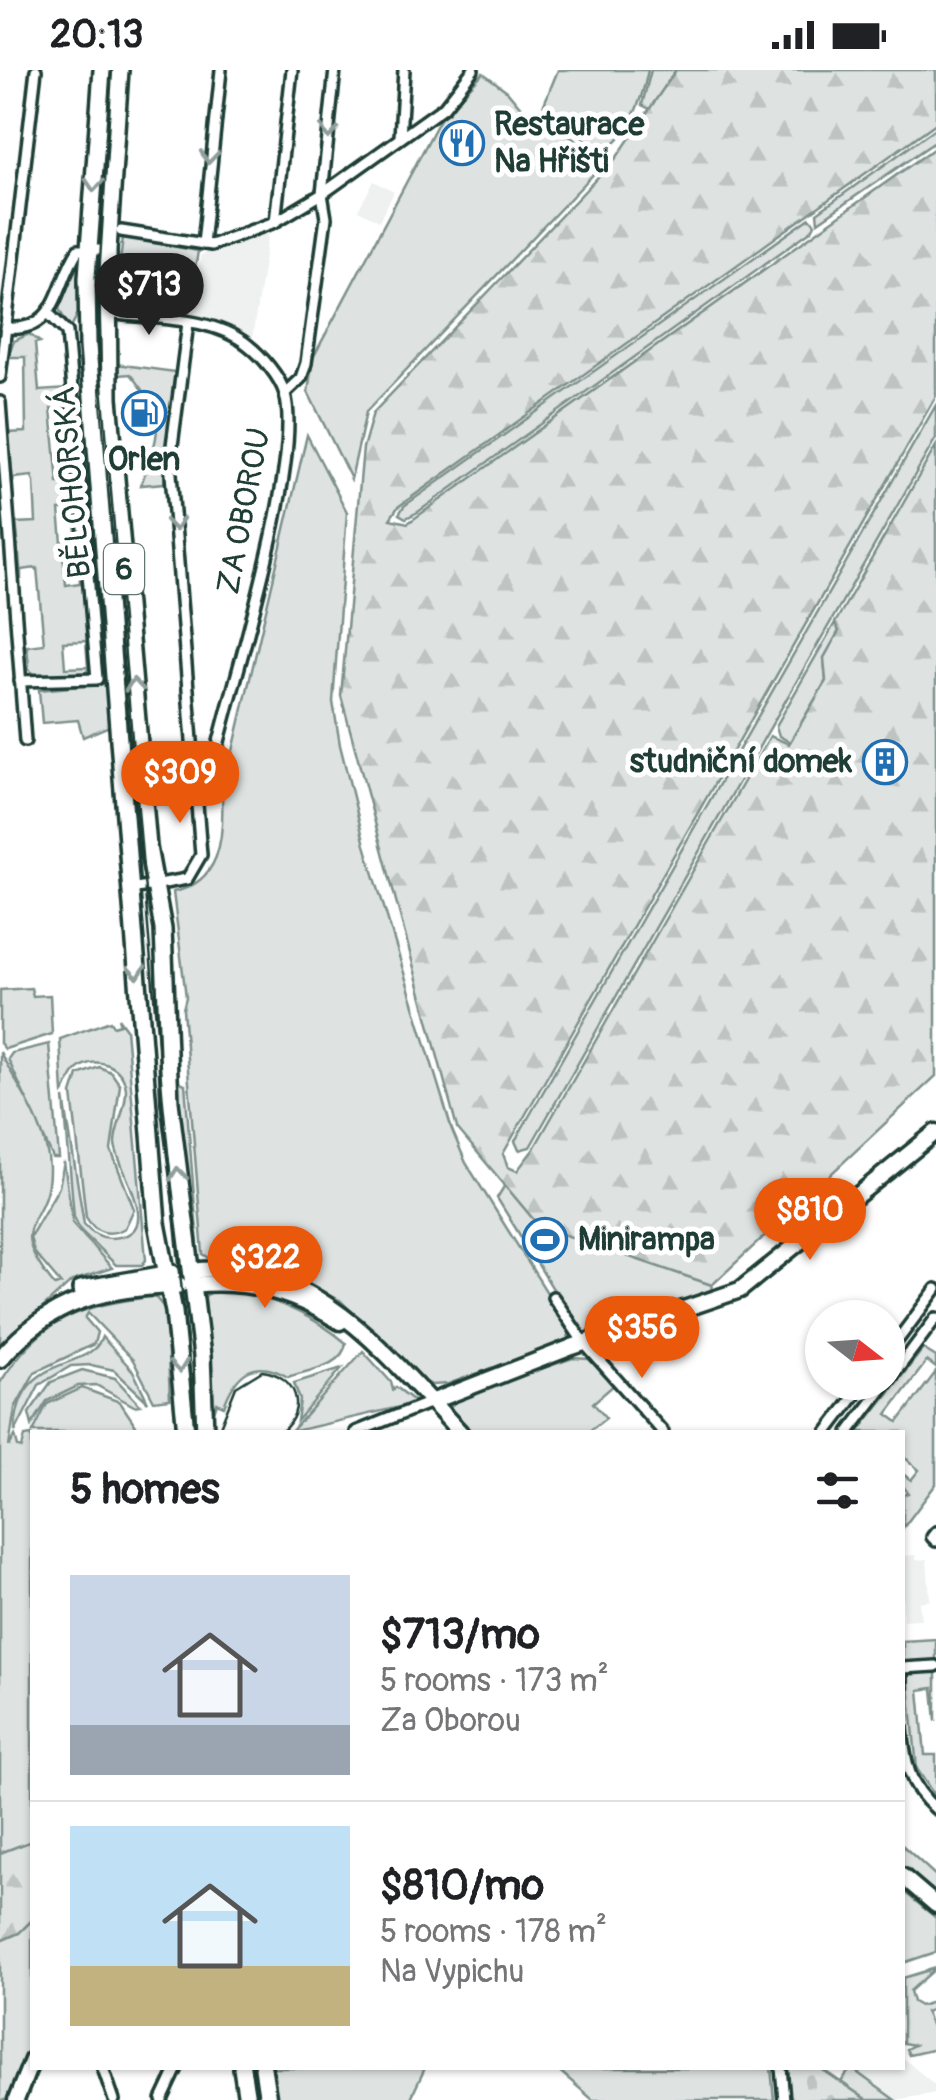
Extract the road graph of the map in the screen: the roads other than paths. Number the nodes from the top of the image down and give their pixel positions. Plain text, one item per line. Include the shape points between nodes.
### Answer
1 (36, 70) edge
2 (102, 70) edge
3 (120, 70) edge
4 (221, 70) edge
5 (292, 70) edge
6 (334, 70) edge
7 (404, 70) edge
8 (474, 70) edge
9 (400, 137) junction
10 (322, 194) junction
11 (275, 222) junction
12 (121, 232) dead end
13 (203, 244) junction
14 (90, 249) junction
15 (108, 250) junction
16 (49, 314) junction
17 (116, 314) dead end
18 (188, 323) junction
19 (5, 328) junction
20 (0, 377) edge
21 (284, 392) junction
22 (0, 402) edge
23 (20, 682) junction
24 (25, 741) dead end
25 (197, 761) junction
26 (155, 886) junction
27 (131, 889) junction
28 (936, 1132) edge
29 (192, 1278) junction
30 (168, 1280) junction
31 (936, 1289) edge
32 (553, 1296) dead end
33 (932, 1304) edge
34 (936, 1318) edge
35 (905, 1334) edge
36 (584, 1343) junction
37 (0, 1358) edge
38 (905, 1358) edge
39 (851, 1400) edge
40 (873, 1400) edge
41 (431, 1402) junction
42 (186, 1430) edge
43 (205, 1430) edge
44 (361, 1430) edge
45 (458, 1430) edge
46 (660, 1430) edge
47 (829, 1430) edge
48 (851, 1430) edge
49 (936, 1666) edge
50 (905, 1668) edge
51 (905, 1756) edge
52 (936, 1809) edge
53 (905, 1879) edge
54 (936, 1905) edge
55 (30, 2065) edge
56 (104, 2070) edge
57 (176, 2070) edge
58 (242, 2070) edge
59 (263, 2070) edge
60 (781, 2070) edge
61 (16, 2100) edge
62 (114, 2100) edge
63 (162, 2100) edge
64 (247, 2100) edge
65 (268, 2100) edge
66 (784, 2100) edge

1 - 19 street
2 -> 14 main road, BĚLOHORSKÁ / 6
3 - 15 main road, BĚLOHORSKÁ / 6
4 -> 13 street
5 - 11 street
6 -> 10 street
7 - 9 street
8 - 9 street via 444,107
9 - 10 street
10 - 11 street
10 - 21 street via 326,218 306,363 301,378
11 - 13 street
12 - 13 street
14 - 15 street
14 - 16 street via 75,252
14 - 27 main road, BĚLOHORSKÁ / 6 via 88,346
26 -> 15 main road, BĚLOHORSKÁ / 6 via 109,398
16 - 19 street via 28,328
16 - 23 street via 67,332 97,679
17 - 18 street, ZA OBOROU
18 - 21 street, ZA OBOROU via 220,329 248,345
18 -> 25 street via 170,461
19 - 20 street
21 - 25 street, ZA OBOROU via 289,428 283,476 218,746
22 - 23 street
23 - 24 street
25 - 26 street via 200,860 187,879
26 - 27 street
29 -> 26 main road, BĚLOHORSKÁ / 6 via 170,1102 167,968
27 -> 30 main road, BĚLOHORSKÁ / 6 via 157,1223
28 - 36 street via 740,1290
29 - 30 main road
29 - 41 street via 248,1285 308,1304 358,1336
29 - 43 main road, BĚLOHORSKÁ / 6
30 - 37 main road via 84,1297 42,1317
30 -> 42 main road, BĚLOHORSKÁ / 6
31 - 33 street
32 - 36 street
33 - 35 street
34 - 38 street
36 - 41 street
36 - 46 street
39 - 47 street
40 - 48 street
41 - 44 street
41 - 45 street
49 - 50 street
51 - 52 street via 916,1789
53 - 54 street
55 - 61 street
56 - 62 street
57 - 63 street
58 - 64 main road
59 - 65 main road
60 - 66 street

